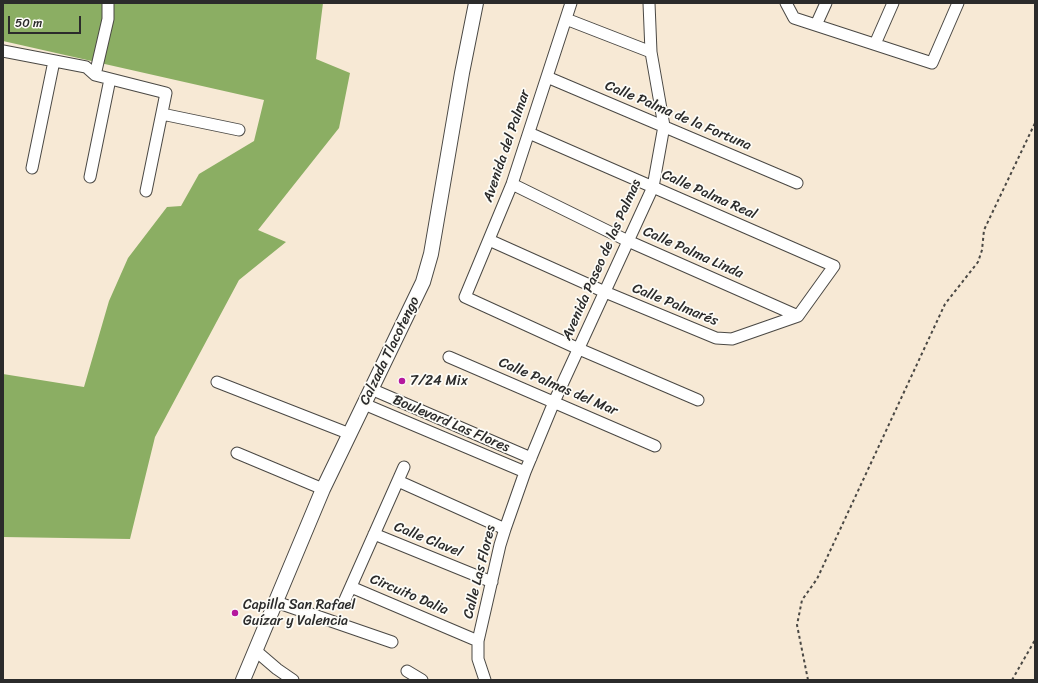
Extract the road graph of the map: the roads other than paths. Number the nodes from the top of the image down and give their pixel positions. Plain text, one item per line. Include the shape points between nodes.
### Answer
1 (108, 3) edge
2 (476, 3) edge
3 (571, 3) edge
4 (649, 3) edge
5 (786, 3) edge
6 (826, 3) edge
7 (893, 3) edge
8 (958, 3) edge
9 (566, 18) junction
10 (816, 26) junction
11 (875, 44) junction
12 (3, 51) edge
13 (650, 52) junction
14 (54, 61) junction
15 (95, 75) junction
16 (547, 77) junction
17 (110, 79) junction
18 (162, 114) junction
19 (664, 126) junction
20 (239, 130) dead end
21 (529, 133) junction
22 (32, 168) dead end
23 (90, 177) dead end
24 (797, 182) dead end
25 (512, 184) junction
26 (653, 187) junction
27 (146, 191) dead end
28 (489, 240) junction
29 (628, 241) junction
30 (604, 292) junction
31 (798, 316) junction
32 (579, 349) junction
33 (449, 357) dead end
34 (217, 382) dead end
35 (372, 389) junction
36 (698, 400) dead end
37 (554, 402) junction
38 (364, 404) junction
39 (350, 434) junction
40 (655, 446) dead end
41 (236, 453) dead end
42 (531, 458) junction
43 (404, 467) dead end
44 (525, 472) junction
45 (398, 482) junction
46 (323, 489) junction
47 (505, 529) junction
48 (374, 534) junction
49 (492, 582) junction
50 (351, 587) junction
51 (276, 602) junction
52 (344, 602) dead end
53 (478, 641) junction
54 (392, 642) dead end
55 (256, 651) junction
56 (407, 671) dead end
57 (243, 680) edge
58 (293, 680) edge
59 (419, 680) edge
60 (485, 680) edge

1 - 15 street via 108,19
2 - 35 street, Calzada Tlacotengo via 431,254 423,282
3 - 9 street, Avenida del Palmar
4 - 13 street, Avenida Paseo de las Palmas
5 - 10 street via 794,18
6 - 10 street
7 - 11 street
8 - 11 street via 932,63
9 - 13 street
9 - 16 street, Avenida del Palmar
10 - 11 street
12 - 14 street
13 - 19 street, Avenida Paseo de las Palmas
14 - 15 street via 86,67
14 - 22 street
15 - 17 street
16 - 19 street, Calle Palma de la Fortuna
16 - 21 street, Avenida del Palmar
17 - 18 street via 166,92
17 - 23 street
18 - 20 street
18 - 27 street
19 - 24 street, Calle Palma de la Fortuna
19 - 26 street, Avenida Paseo de las Palmas
21 - 25 street, Avenida del Palmar
21 - 26 street, Calle Palma Real
25 - 28 street, Avenida del Palmar
25 - 29 street, Calle Palma Linda
26 - 29 street, Avenida Paseo de las Palmas
26 - 31 street, Calle Palma Real via 834,266
28 - 30 street, Calle Palmarés
28 - 32 street, Avenida del Palmar via 465,297
29 - 30 street, Avenida Paseo de las Palmas
29 - 31 street, Calle Palma Linda
30 - 31 street, Calle Palmarés via 716,338 732,339
30 - 32 street, Avenida Paseo de las Palmas
32 - 36 street
32 - 37 street, Avenida Paseo de las Palmas
33 - 37 street, Calle Palmas del Mar
34 - 39 street
35 - 38 street, Calzada Tlacotengo
35 - 42 street, Boulevard Las Flores
37 - 40 street, Calle Palmas del Mar
37 - 42 street, Avenida Paseo de las Palmas
38 - 39 street, Calzada Tlacotengo
38 - 44 street, Boulevard Las Flores
39 - 46 street, Calzada Tlacotengo
41 - 46 street
42 - 44 street, Avenida Paseo de las Palmas
43 - 45 street, Circuito Dalia
44 - 47 street, Calle Las Flores
45 - 47 street
45 - 48 street, Circuito Dalia
46 - 51 street, Calzada Tlacotengo
47 - 49 street, Calle Las Flores
48 - 49 street, Calle Clavel
48 - 50 street, Circuito Dalia
49 - 53 street, Calle Las Flores
50 - 52 street, Circuito Dalia
50 - 53 street, Circuito Dalia
51 - 54 street
51 - 55 street, Calzada Tlacotengo
53 - 60 street, Calle Las Flores via 478,659
55 - 57 street, Calzada Tlacotengo
55 - 58 street
56 - 59 street

